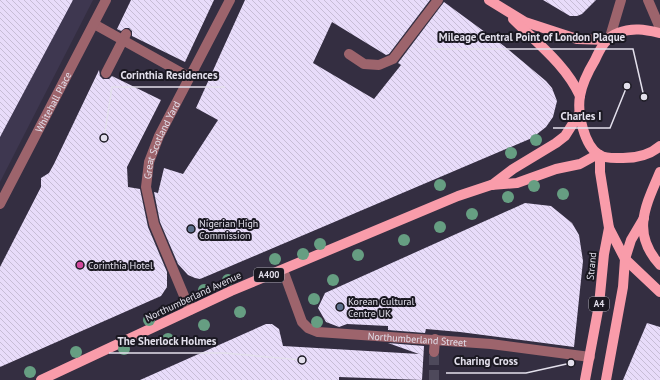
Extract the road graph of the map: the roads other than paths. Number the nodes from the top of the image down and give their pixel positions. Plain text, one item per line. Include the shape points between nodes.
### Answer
1 (106, 0) edge
2 (230, 0) edge
3 (438, 0) edge
4 (489, 0) edge
5 (620, 0) edge
6 (648, 0) edge
7 (505, 11) junction
8 (94, 24) junction
9 (660, 28) edge
10 (660, 33) edge
11 (126, 34) dead end
12 (609, 38) junction
13 (349, 54) dead end
14 (106, 73) dead end
15 (189, 77) junction
16 (580, 96) junction
17 (579, 114) junction
18 (660, 146) edge
19 (599, 154) junction
20 (660, 172) edge
21 (491, 185) junction
22 (0, 204) edge
23 (644, 218) junction
24 (609, 228) junction
25 (625, 259) junction
26 (660, 265) edge
27 (283, 270) junction
28 (660, 292) edge
29 (190, 310) junction
30 (435, 339) junction
31 (434, 352) tunnel mouth
32 (590, 357) junction
33 (41, 380) edge
34 (586, 380) edge
35 (606, 380) edge

1 - 8 street, Whitehall Place
2 - 15 street, Great Scotland Yard
3 - 13 street via 393,59 380,65 364,64
4 - 7 main road
5 - 12 street
6 - 9 street
7 - 12 main road via 525,22 577,40
7 - 16 main road via 561,67
8 - 15 street
8 - 22 street, Whitehall Place
10 - 12 main road via 633,29
11 - 14 street
12 - 16 main road via 591,67
15 - 29 street, Great Scotland Yard via 159,136 150,162 146,187 154,224
16 - 17 main road
17 - 19 main road via 584,131
17 - 21 main road, Northumberland Avenue / A400 via 565,136 556,144 512,169
18 - 19 main road via 648,154 630,158 611,158
19 - 21 main road, Northumberland Avenue / A400 via 580,164 517,182
19 - 24 main road, Strand / A4
20 - 23 main road, A4
21 - 27 main road, Northumberland Avenue / A400 via 458,196
23 - 25 main road, A4 via 631,240
23 - 26 main road via 644,239 652,256
24 - 25 main road
24 - 32 main road, Strand / A4
25 - 28 main road
25 - 35 main road, A4 via 623,287
27 - 29 main road, Northumberland Avenue / A400
27 - 30 street, Northumberland Street via 297,311 308,328 318,332
29 - 33 main road, Northumberland Avenue / A400
30 - 31 street
30 - 32 street, Northumberland Street
32 - 34 main road, Strand / A4

